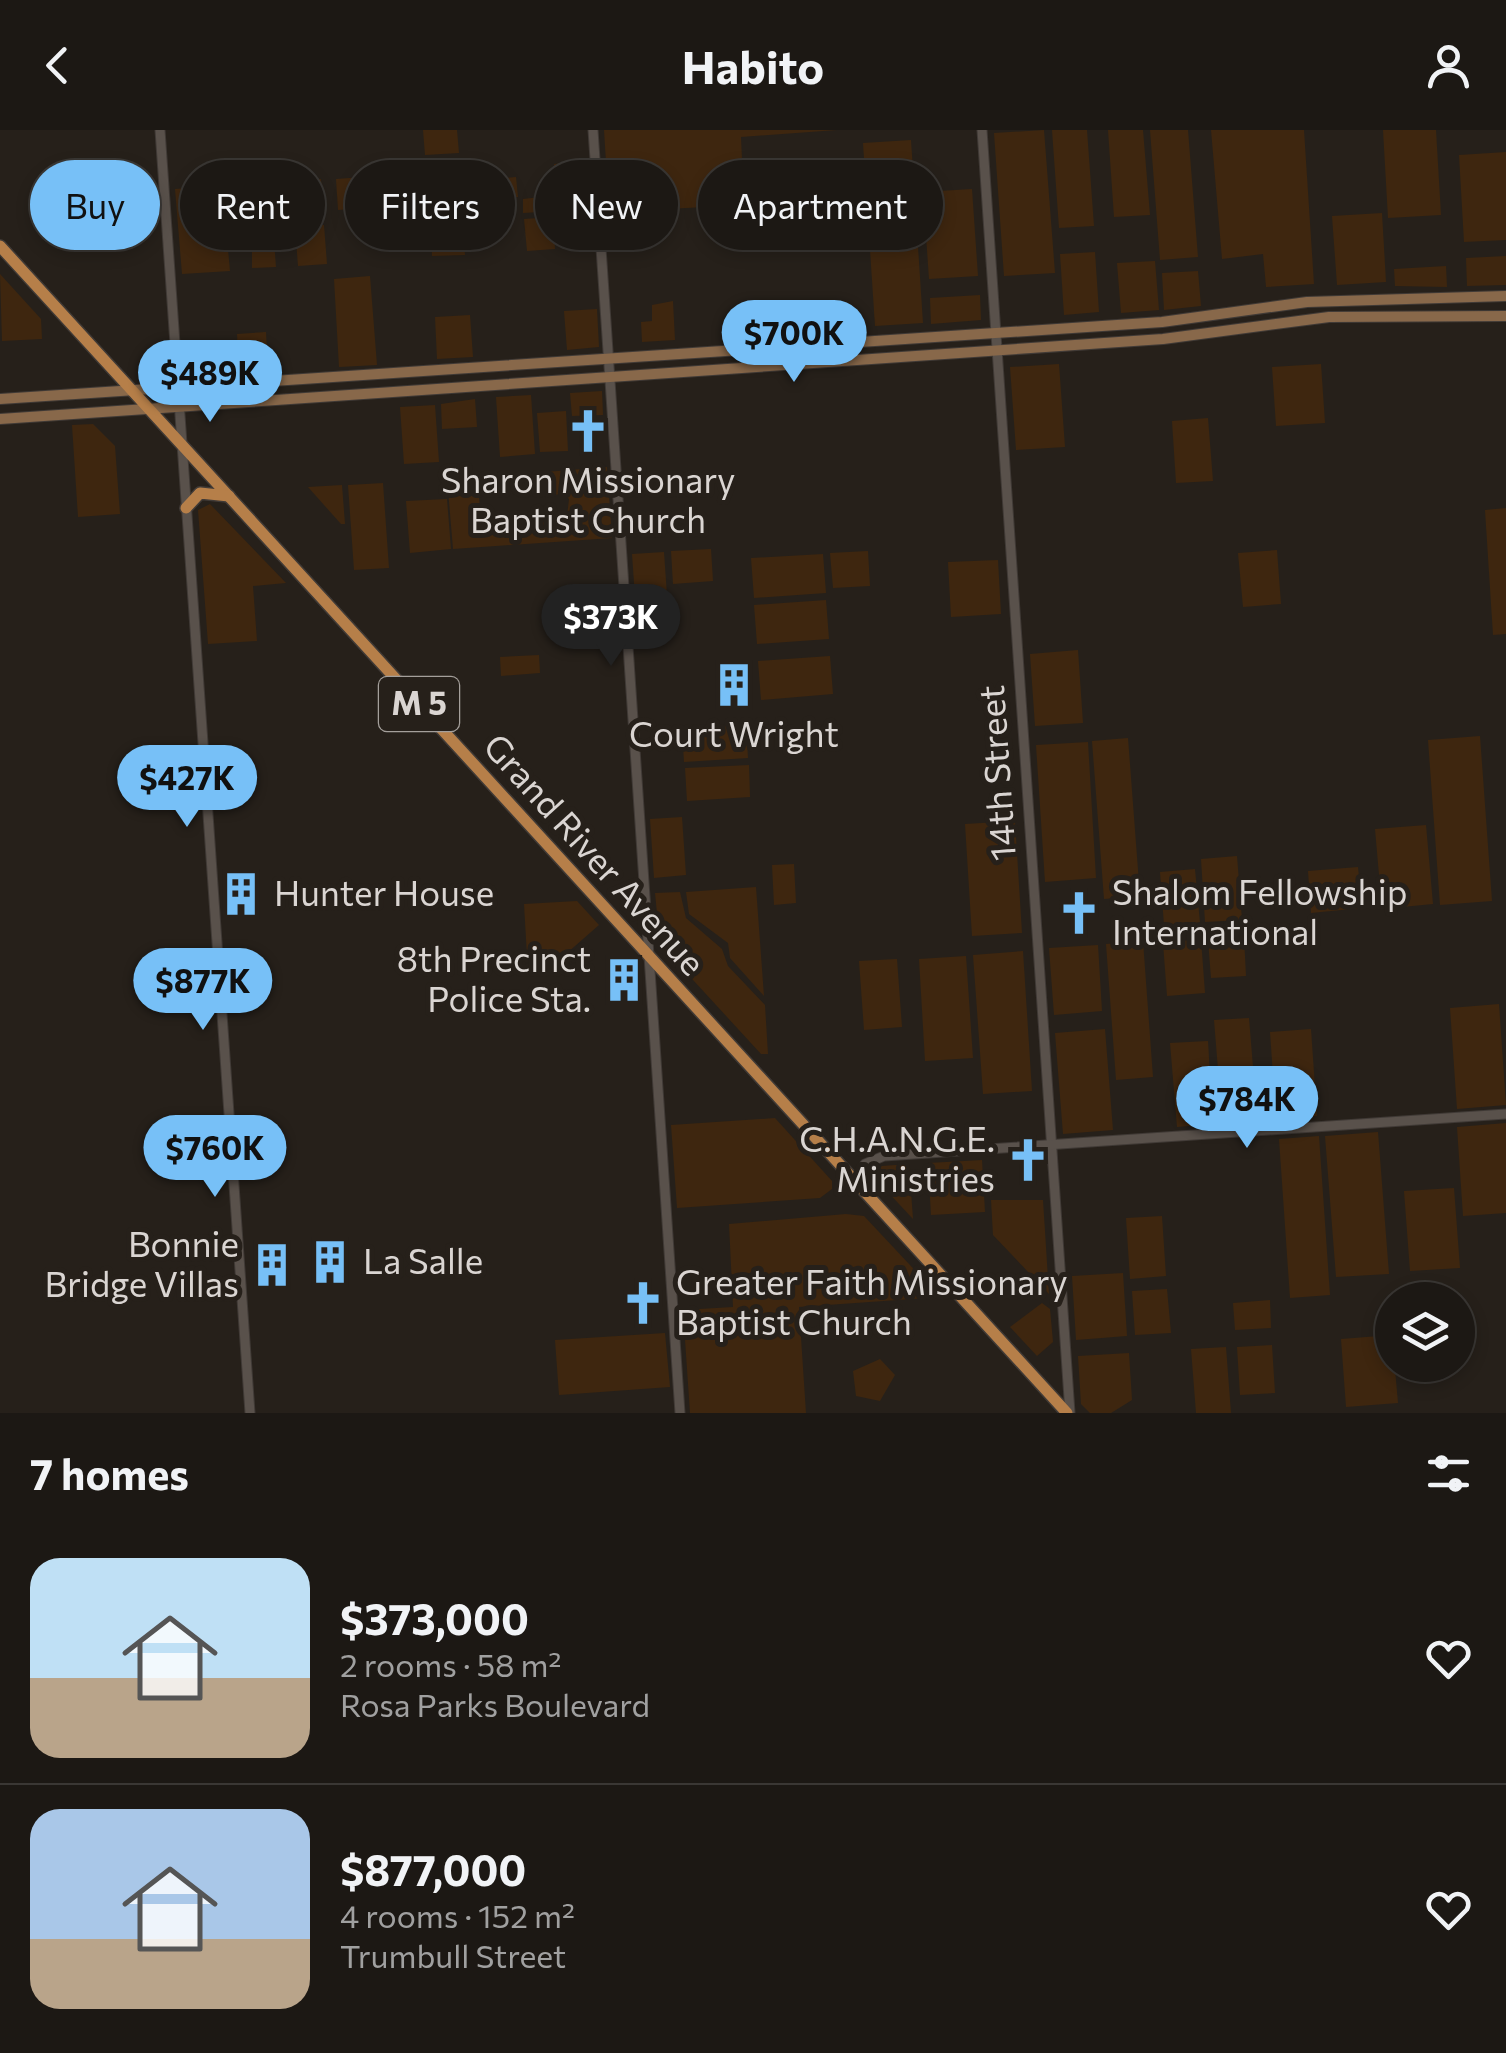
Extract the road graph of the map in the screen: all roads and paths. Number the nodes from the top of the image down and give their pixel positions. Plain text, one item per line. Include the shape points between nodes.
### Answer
1 (160, 130) edge
2 (593, 130) edge
3 (982, 130) edge
4 (0, 246) edge
5 (1506, 296) edge
6 (1376, 298) junction
7 (1380, 315) junction
8 (1506, 316) edge
9 (1025, 329) junction
10 (996, 331) junction
11 (830, 345) junction
12 (795, 348) junction
13 (1028, 348) junction
14 (997, 351) junction
15 (609, 358) junction
16 (584, 359) junction
17 (830, 363) junction
18 (795, 365) junction
19 (453, 371) junction
20 (416, 374) junction
21 (610, 378) junction
22 (587, 379) junction
23 (302, 381) junction
24 (268, 384) junction
25 (452, 388) junction
26 (178, 389) junction
27 (132, 390) junction
28 (423, 390) junction
29 (0, 398) edge
30 (308, 398) junction
31 (272, 400) junction
32 (179, 407) junction
33 (150, 408) junction
34 (0, 418) edge
35 (182, 443) junction
36 (228, 496) junction
37 (186, 508) junction
38 (650, 957) junction
39 (1506, 1114) edge
40 (1051, 1144) junction
41 (854, 1180) junction
42 (250, 1413) edge
43 (680, 1413) edge
44 (1068, 1413) edge

1 - 26 street
2 - 15 street
3 - 10 street, 14th Street
4 - 27 main road, Grand River Avenue / M 5
5 - 6 main road
6 - 7 main road via 1384,307
6 - 9 main road via 1162,322
7 - 8 main road
7 - 13 main road
9 - 10 main road
9 - 13 main road via 1019,340
10 - 11 main road
10 - 14 street, 14th Street
11 - 12 main road
11 - 17 main road via 823,354
12 - 15 main road
12 - 18 main road via 804,354
13 - 14 main road
14 - 17 main road
14 - 40 street, 14th Street
15 - 16 main road
15 - 21 street
16 - 19 main road
16 - 22 main road via 594,368
17 - 18 main road
18 - 21 main road
19 - 20 main road
19 - 25 main road via 444,376
20 - 23 main road
20 - 28 main road via 426,382
21 - 22 main road
21 - 38 street
22 - 25 main road
23 - 24 main road
23 - 30 main road via 294,390
24 - 26 main road
24 - 31 main road via 280,390
25 - 28 main road
26 - 27 main road
26 - 32 street
27 - 29 main road
27 - 33 main road, Grand River Avenue / M 5
28 - 30 main road
30 - 31 main road
31 - 32 main road
32 - 33 main road
32 - 35 street
33 - 34 main road
33 - 35 main road, Grand River Avenue / M 5
35 - 36 main road, Grand River Avenue / M 5
35 - 37 street
36 - 37 main road via 200,493
36 - 38 main road, Grand River Avenue / M 5
37 - 42 street
38 - 41 main road, Grand River Avenue / M 5
38 - 43 street
39 - 40 street
40 - 41 street via 878,1157
40 - 44 street, 14th Street
41 - 44 main road, Grand River Avenue / M 5

